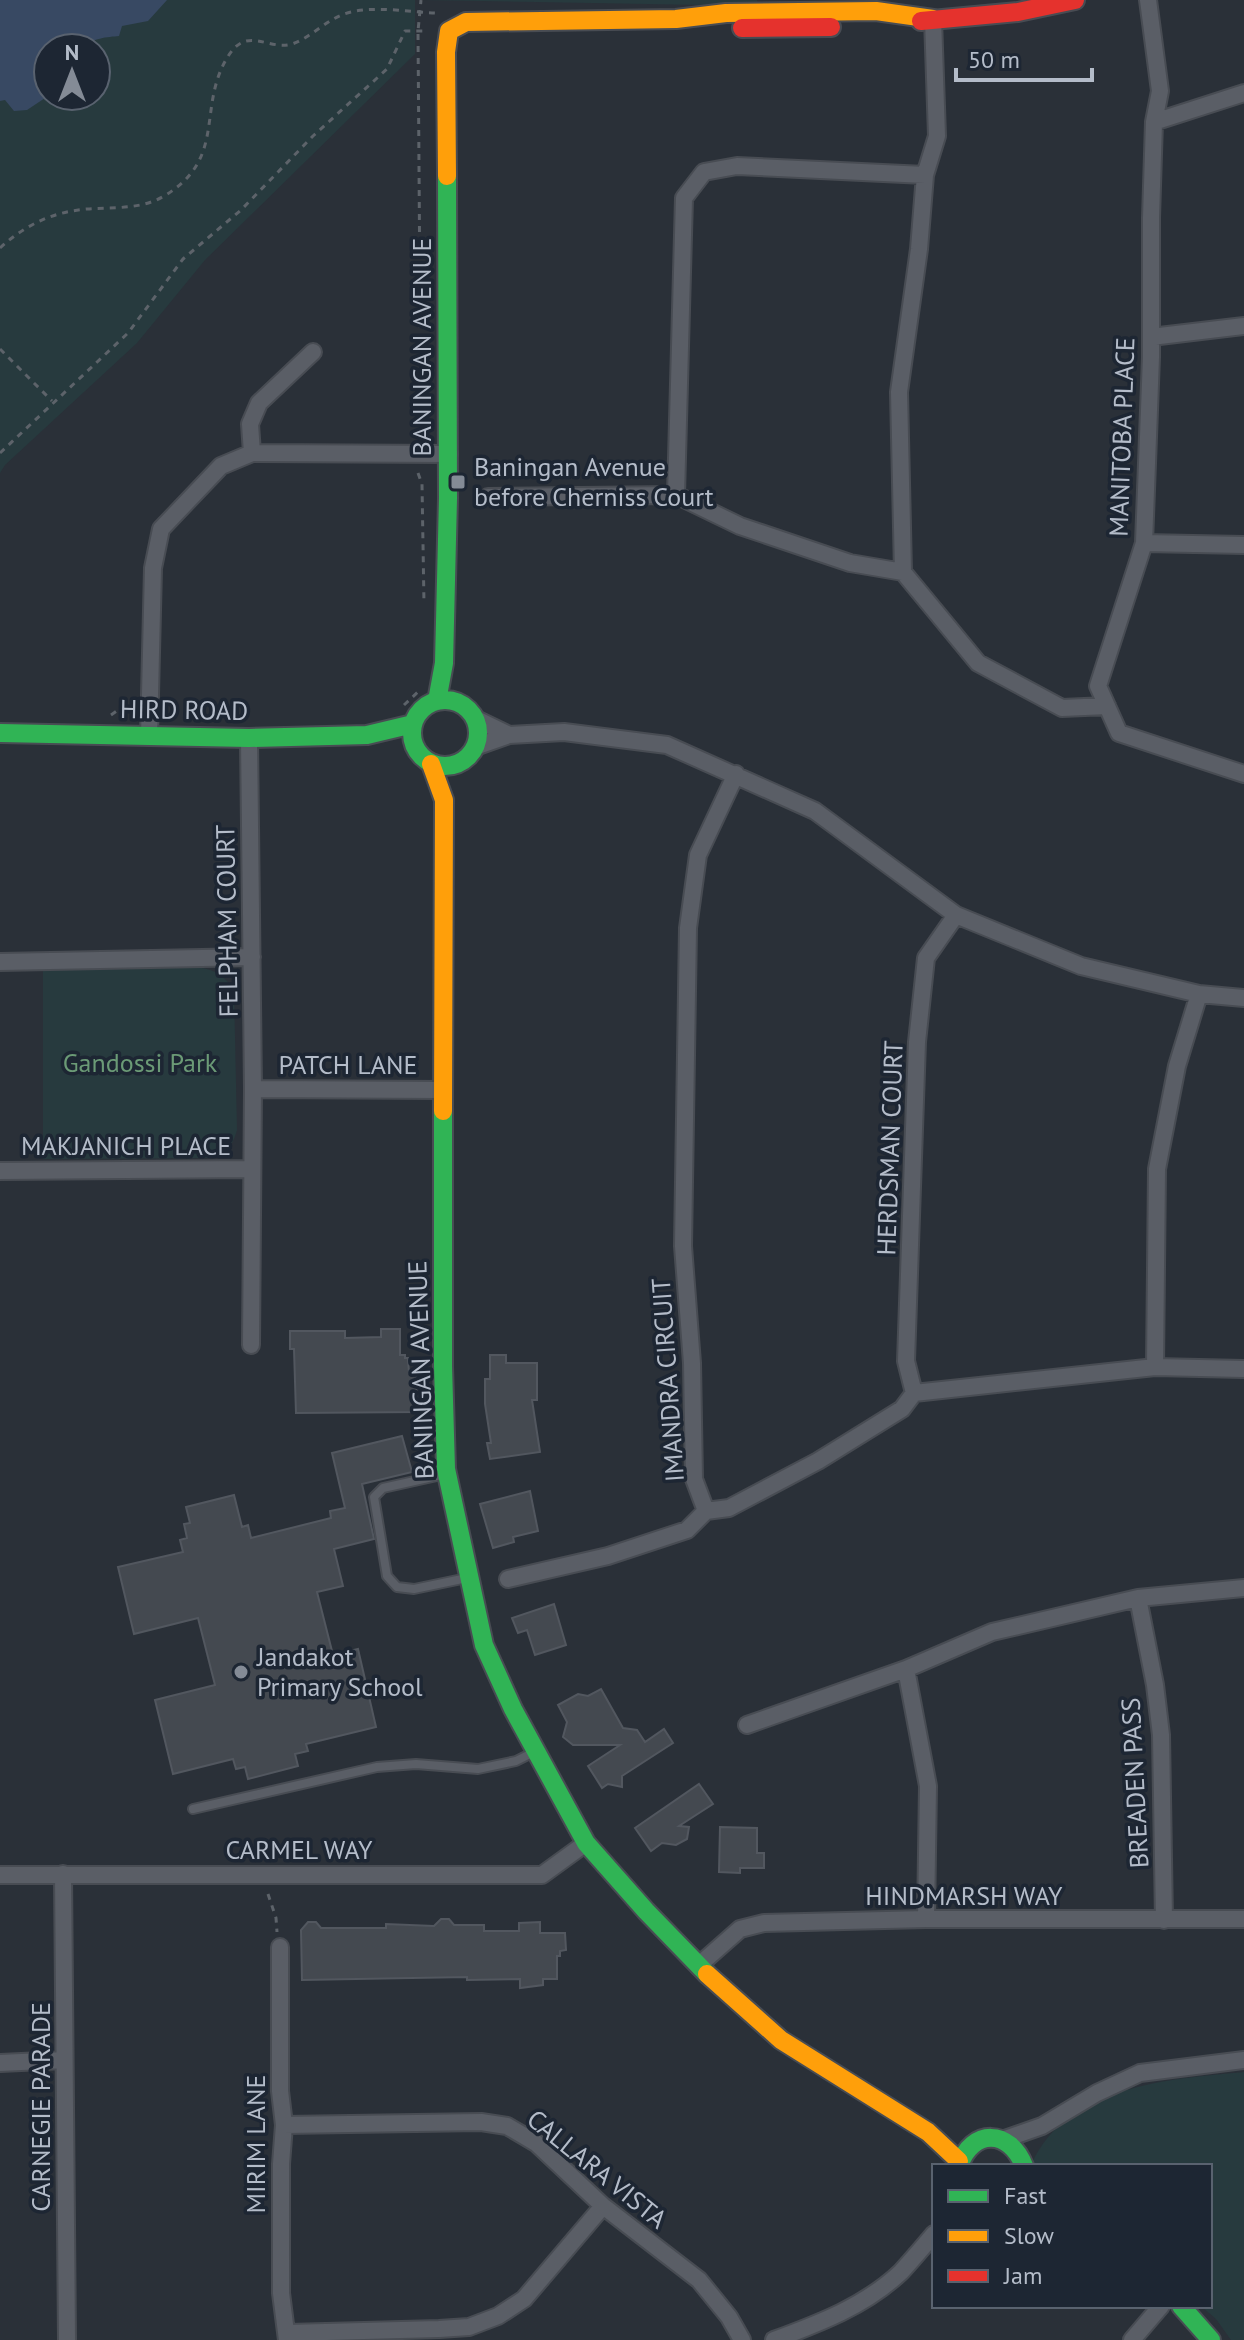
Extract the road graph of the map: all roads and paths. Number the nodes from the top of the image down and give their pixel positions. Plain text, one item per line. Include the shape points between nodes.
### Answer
1 (421, 0) edge
2 (1075, 0) edge
3 (1148, 0) edge
4 (420, 12) junction
5 (792, 13) edge
6 (933, 19) junction
7 (452, 30) junction
8 (418, 31) junction
9 (1244, 93) edge
10 (1154, 122) junction
11 (925, 175) junction
12 (0, 248) edge
13 (1244, 326) edge
14 (1151, 337) junction
15 (0, 349) edge
16 (313, 352) dead end
17 (52, 401) junction
18 (420, 438) dead end
19 (0, 453) edge
20 (252, 453) junction
21 (397, 454) junction
22 (449, 454) junction
23 (676, 495) junction
24 (488, 497) dead end
25 (1144, 543) junction
26 (1244, 545) edge
27 (903, 572) junction
28 (424, 609) dead end
29 (444, 663) junction
30 (423, 681) dead end
31 (437, 701) junction
32 (457, 702) junction
33 (150, 706) junction
34 (402, 706) dead end
35 (1107, 706) junction
36 (102, 718) dead end
37 (474, 718) junction
38 (413, 724) junction
39 (0, 733) edge
40 (367, 735) junction
41 (509, 735) junction
42 (149, 737) junction
43 (249, 738) junction
44 (414, 747) junction
45 (475, 747) junction
46 (459, 763) junction
47 (431, 764) junction
48 (736, 774) junction
49 (1244, 774) edge
50 (444, 800) junction
51 (956, 915) junction
52 (252, 957) junction
53 (0, 962) edge
54 (1199, 994) junction
55 (1244, 998) edge
56 (253, 1089) junction
57 (443, 1090) junction
58 (252, 1169) junction
59 (0, 1171) edge
60 (251, 1345) dead end
61 (1155, 1367) junction
62 (1244, 1369) edge
63 (914, 1393) junction
64 (447, 1474) junction
65 (706, 1511) junction
66 (468, 1578) junction
67 (508, 1579) dead end
68 (1244, 1588) edge
69 (1138, 1598) junction
70 (906, 1669) junction
71 (747, 1725) dead end
72 (536, 1751) junction
73 (193, 1809) dead end
74 (586, 1843) junction
75 (63, 1874) junction
76 (267, 1874) junction
77 (0, 1875) edge
78 (926, 1919) junction
79 (1244, 1919) edge
80 (1164, 1920) junction
81 (280, 1947) joint
82 (698, 1966) junction
83 (64, 2060) junction
84 (1244, 2060) edge
85 (0, 2063) edge
86 (284, 2125) junction
87 (1042, 2126) junction
88 (928, 2132) junction
89 (1005, 2139) junction
90 (972, 2143) junction
91 (1024, 2162) edge
92 (959, 2164) edge
93 (603, 2206) junction
94 (932, 2236) edge
95 (1159, 2308) edge
96 (1183, 2308) edge
97 (288, 2336) edge
98 (67, 2340) edge
99 (742, 2340) edge
100 (774, 2340) edge
101 (1132, 2340) edge
102 (1211, 2340) edge

1 - 4 path
2 - 6 street via 1018,12
3 - 10 street, MANITOBA PLACE via 1160,91
4 - 7 path via 436,13
4 - 8 path
4 - 12 path via 350,12 288,45 245,41 227,58 214,92 203,153 181,184 143,204 83,209 33,222
5 - 6 street via 876,11
5 - 7 street via 491,20 466,22
6 - 11 street via 937,136
7 - 8 path
7 - 22 street, BANINGAN AVENUE via 446,52
8 - 17 path via 405,31 387,69 183,259 128,333
8 - 18 path
9 - 10 street
10 - 14 street, MANITOBA PLACE
11 - 23 street via 737,166 704,172 684,198
11 - 27 street via 899,392
13 - 14 street
14 - 25 street, MANITOBA PLACE
15 - 17 path
16 - 20 street via 259,403 250,424
17 - 19 path
20 - 21 street
20 - 33 street via 221,466 161,529 153,568
21 - 22 street
21 - 28 path via 397,467 417,471 422,484
22 - 29 street, BANINGAN AVENUE
23 - 24 street
23 - 27 street via 740,526 836,559
25 - 26 street
25 - 35 street, MANITOBA PLACE via 1098,686
27 - 35 street via 978,663 1062,708
29 - 31 street, BANINGAN AVENUE
29 - 32 street, BANINGAN AVENUE
30 - 34 path
31 - 32 street
31 - 38 street via 418,713
32 - 37 street
33 - 36 path via 124,706
33 - 42 street
35 - 49 street via 1119,733
37 - 41 street
37 - 45 street
38 - 40 street, HIRD ROAD
38 - 44 street
39 - 42 street, HIRD ROAD
40 - 43 street, HIRD ROAD
40 - 44 street, HIRD ROAD
41 - 45 street
41 - 48 street via 564,732 667,745
42 - 43 street, HIRD ROAD
43 - 52 street, FELPHAM COURT
44 - 47 street
45 - 46 street
46 - 47 street
46 - 50 street, BANINGAN AVENUE
47 - 50 street, BANINGAN AVENUE
48 - 51 street via 815,811
48 - 65 street, IMANDRA CIRCUIT via 698,855 688,928 683,1246 694,1479
50 - 57 street, BANINGAN AVENUE
51 - 54 street via 1081,966
51 - 63 street, HERDSMAN COURT via 926,958 917,1042 906,1361
52 - 53 street
52 - 56 street, FELPHAM COURT
54 - 55 street
54 - 61 street via 1177,1066 1157,1169
56 - 57 street, PATCH LANE
56 - 58 street, FELPHAM COURT
57 - 64 street, BANINGAN AVENUE
58 - 59 street, MAKJANICH PLACE
58 - 60 street, FELPHAM COURT
61 - 62 street
61 - 63 street
63 - 65 street, IMANDRA CIRCUIT via 902,1409 818,1461 729,1508
64 - 66 street, BANINGAN AVENUE
64 - 66 lane via 383,1488 374,1497 387,1576 397,1587 414,1589
65 - 67 street via 687,1530 608,1556
66 - 72 street, BANINGAN AVENUE via 484,1645
68 - 69 street
69 - 70 street via 992,1632
69 - 80 street, BREADEN PASS via 1161,1735
70 - 71 street
70 - 78 street via 928,1786
72 - 73 lane via 478,1769 377,1767
72 - 74 street, BANINGAN AVENUE
74 - 76 street, CARMEL WAY via 542,1875
74 - 82 street, BANINGAN AVENUE
75 - 76 street, CARMEL WAY
75 - 77 street, CARMEL WAY
75 - 83 street, CARNEGIE PARADE
76 - 81 path
78 - 80 street, HINDMARSH WAY
78 - 82 street, HINDMARSH WAY via 764,1923 740,1929
79 - 80 street, HINDMARSH WAY
81 - 86 street, MIRIM LANE
82 - 88 street, BANINGAN AVENUE via 781,2040
83 - 85 street
83 - 98 street, CARNEGIE PARADE
84 - 87 street via 1140,2073
86 - 93 street, CALLARA VISTA via 507,2126 536,2143
86 - 97 street, MIRIM LANE via 281,2293
87 - 89 street
87 - 91 street
88 - 90 street, BANINGAN AVENUE
88 - 92 street, BANINGAN AVENUE
89 - 90 street
89 - 91 street
90 - 92 street
93 - 97 street via 524,2299 498,2316 469,2327
93 - 99 street, CALLARA VISTA via 699,2280
94 - 100 street via 900,2273 867,2299
95 - 101 street
96 - 102 street

